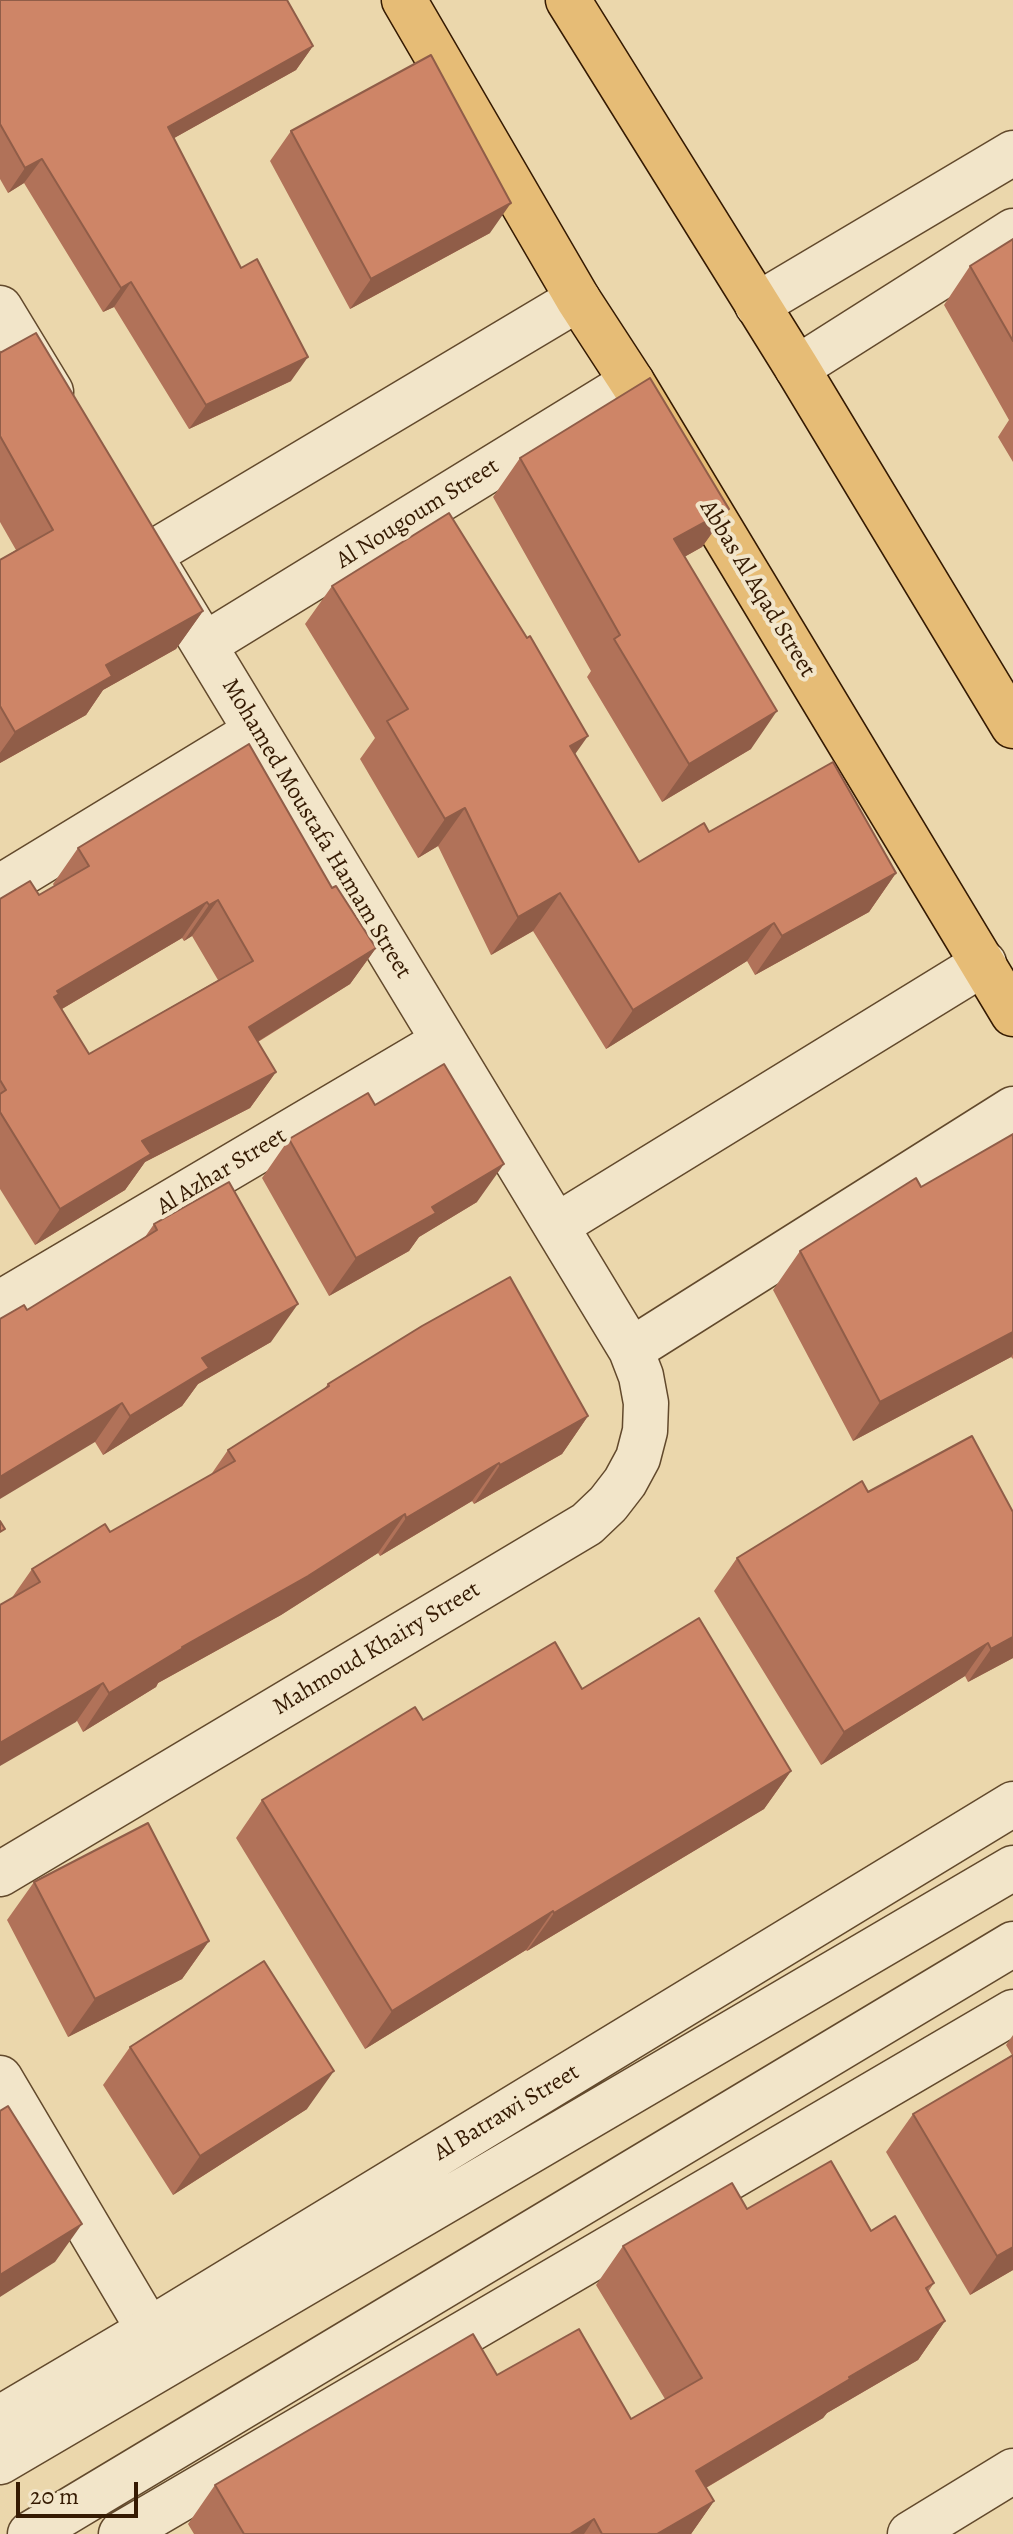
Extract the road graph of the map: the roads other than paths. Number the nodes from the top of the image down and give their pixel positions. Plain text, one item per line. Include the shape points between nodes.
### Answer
1 (404, 0) edge
2 (568, 0) edge
3 (1013, 153) edge
4 (1013, 231) edge
5 (578, 299) junction
6 (757, 305) junction
7 (7, 336) edge
8 (797, 368) junction
9 (632, 382) junction
10 (69, 423) edge
11 (125, 515) edge
12 (149, 555) junction
13 (204, 645) junction
14 (1013, 726) edge
15 (256, 731) junction
16 (0, 887) edge
17 (984, 963) junction
18 (1013, 1014) edge
19 (444, 1041) junction
20 (1013, 1109) edge
21 (556, 1226) junction
22 (0, 1303) edge
23 (631, 1350) junction
24 (1013, 1804) edge
25 (1013, 1868) edge
26 (0, 1874) edge
27 (1013, 1944) edge
28 (1013, 2012) edge
29 (0, 2078) edge
30 (149, 2330) junction
31 (0, 2418) edge
32 (0, 2462) edge
33 (1013, 2471) edge
34 (30, 2534) edge
35 (121, 2534) edge
36 (910, 2534) edge

1 - 5 main road, Abbas Al Aqad Street
2 - 6 main road
3 - 6 street
4 - 8 street
5 - 9 main road, Abbas Al Aqad Street
5 - 12 street
6 - 8 main road
7 - 10 street
8 - 14 main road
9 - 13 street, Al Nougoum Street
9 - 17 main road, Abbas Al Aqad Street
11 - 12 street, Mohamed Moustafa Hamam Street
12 - 13 street, Mohamed Moustafa Hamam Street
13 - 15 street, Mohamed Moustafa Hamam Street
15 - 16 street
15 - 19 street, Mohamed Moustafa Hamam Street
17 - 18 main road, Abbas Al Aqad Street
17 - 21 street
19 - 21 street, Mohamed Moustafa Hamam Street
19 - 22 street, Al Azhar Street
20 - 23 street
21 - 23 street, Mohamed Moustafa Hamam Street
23 - 26 street, Mahmoud Khairy Street via 646,1403 645,1431 625,1482 587,1524
24 - 30 street, Al Batrawi Street
25 - 32 street
27 - 34 street
28 - 35 street
29 - 30 street
30 - 31 street, Al Batrawi Street
33 - 36 street

